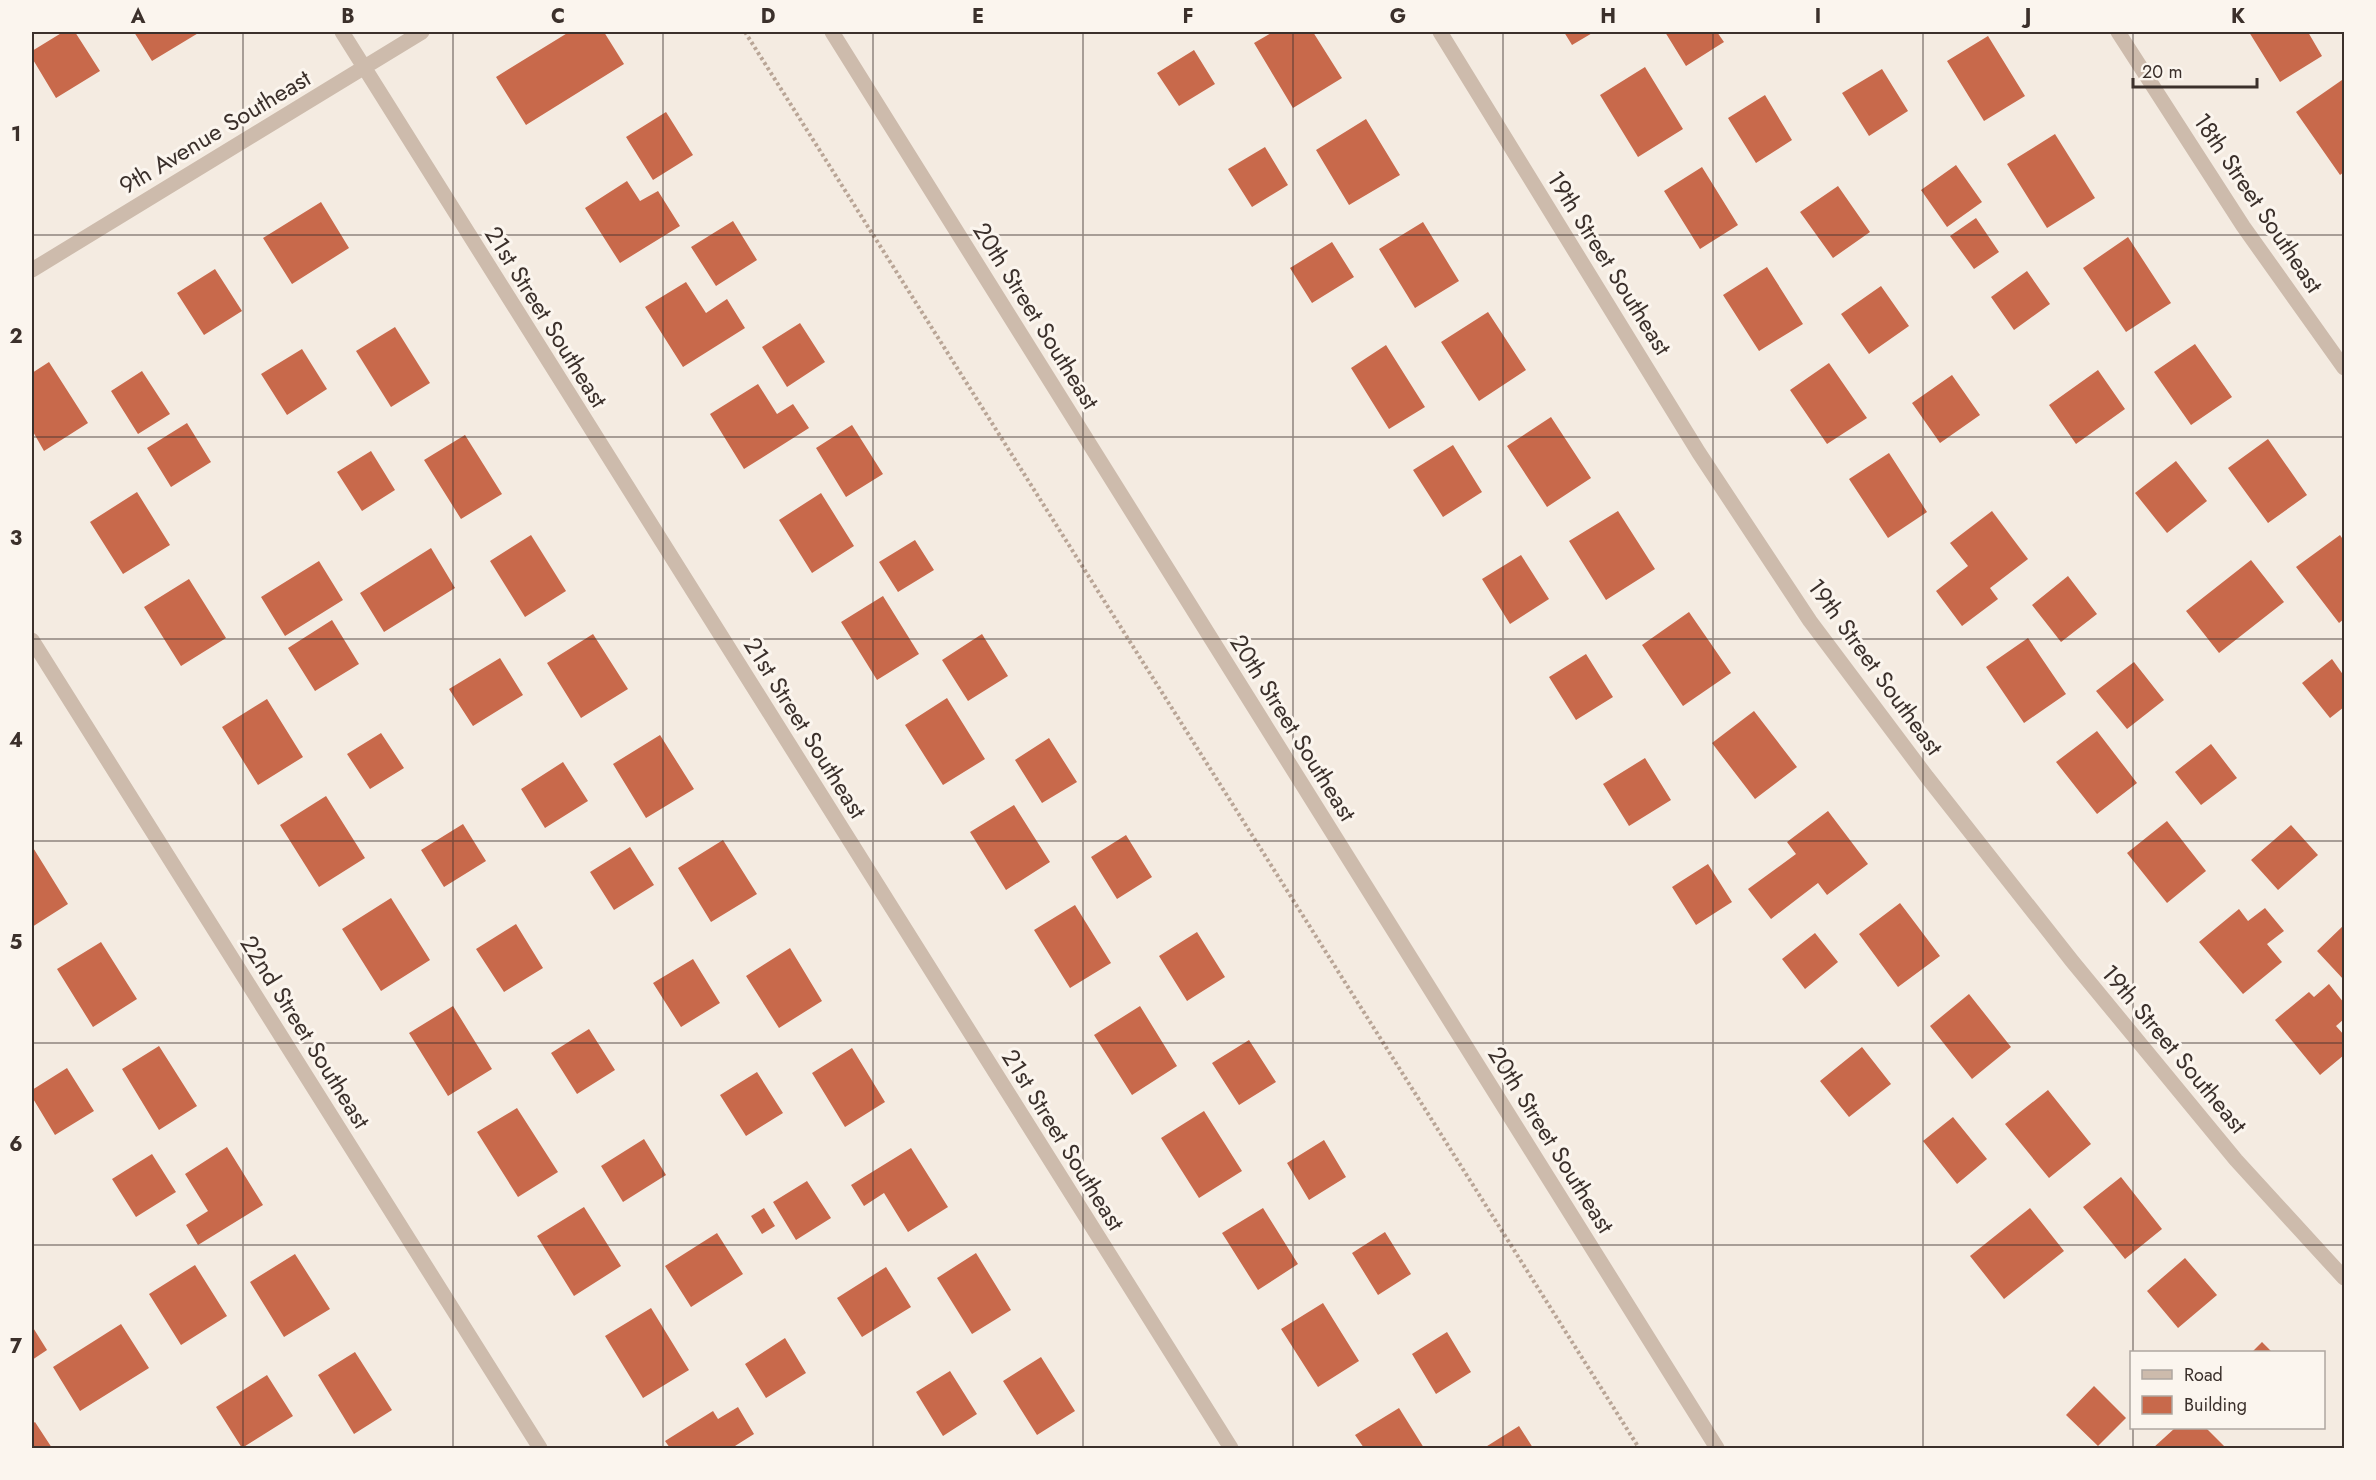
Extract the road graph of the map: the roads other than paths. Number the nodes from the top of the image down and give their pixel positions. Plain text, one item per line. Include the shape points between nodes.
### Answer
1 (342, 32) edge
2 (422, 32) edge
3 (832, 32) edge
4 (1440, 32) edge
5 (2118, 32) edge
6 (364, 68) junction
7 (32, 270) edge
8 (2344, 368) edge
9 (32, 640) edge
10 (2344, 1278) edge
11 (540, 1449) edge
12 (1231, 1449) edge
13 (1717, 1449) edge

1 - 6 street, 21st Street Southeast
2 - 6 street, 9th Avenue Southeast
3 - 13 street, 20th Street Southeast
4 - 10 street, 19th Street Southeast via 1699,453 1810,621 2072,961 2236,1160
5 - 8 street, 18th Street Southeast via 2243,226
6 - 7 street, 9th Avenue Southeast
6 - 12 street, 21st Street Southeast
9 - 11 street, 22nd Street Southeast

